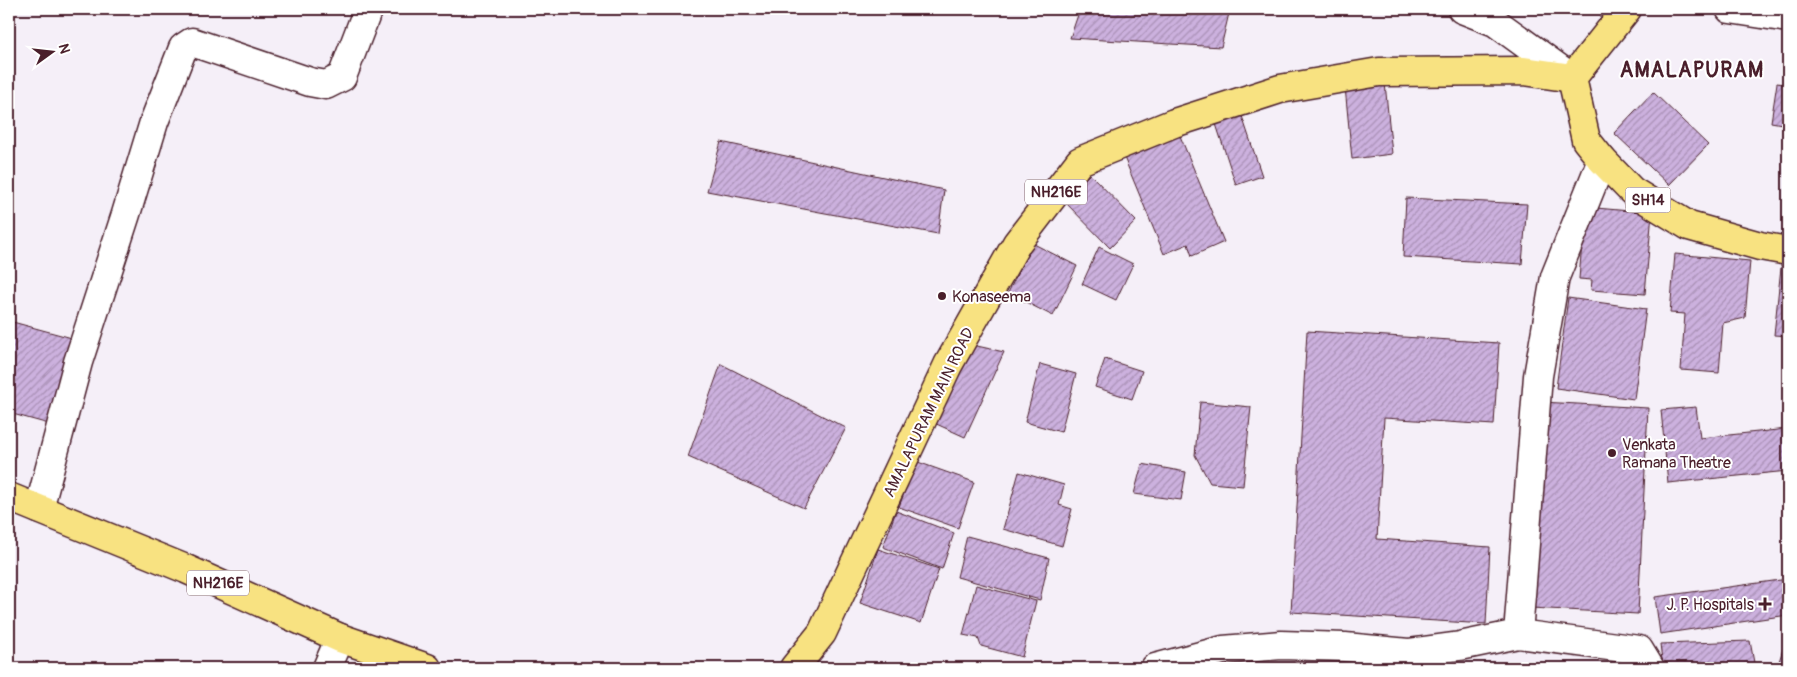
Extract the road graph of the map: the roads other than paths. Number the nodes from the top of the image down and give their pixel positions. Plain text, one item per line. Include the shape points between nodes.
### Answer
1 (368, 9) edge
2 (1462, 9) edge
3 (1627, 9) edge
4 (1730, 9) edge
5 (1788, 18) edge
6 (1572, 78) junction
7 (1602, 160) junction
8 (1788, 251) edge
9 (9, 497) edge
10 (39, 509) junction
11 (1518, 634) junction
12 (340, 638) junction
13 (327, 668) edge
14 (427, 668) edge
15 (794, 668) edge
16 (1155, 668) edge
17 (1650, 668) edge

1 - 10 street via 342,77 326,85 192,42 183,48 154,122 78,362
2 - 6 street via 1495,22
3 - 6 main road
4 - 5 street
6 - 7 main road, SH14 via 1586,140
6 - 15 main road, AMALAPURAM MAIN ROAD / NH216E via 1524,71 1379,72 1280,89 1174,123 1080,161 1017,243 948,365 822,633
7 - 8 main road, SH14 via 1632,191 1689,226
7 - 11 street via 1555,276 1538,376
9 - 10 main road, NH216E
10 - 12 main road, NH216E via 186,569
11 - 16 street via 1408,653 1281,645 1223,650
11 - 17 street via 1639,650
12 - 13 street
12 - 14 main road, NH216E

